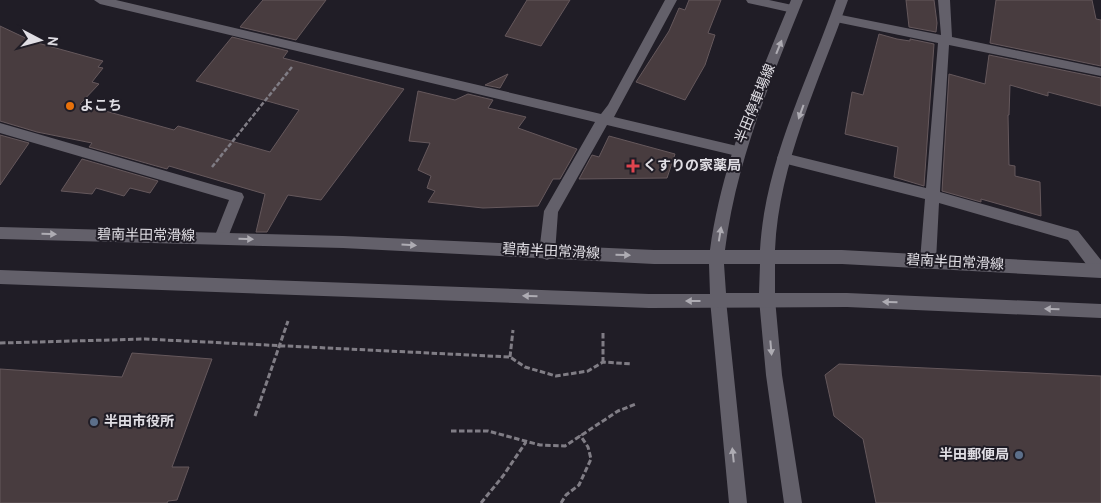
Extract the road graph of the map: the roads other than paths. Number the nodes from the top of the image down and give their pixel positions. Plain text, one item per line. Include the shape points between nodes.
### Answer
1 (100, 0) edge
2 (671, 0) edge
3 (752, 0) edge
4 (842, 0) edge
5 (944, 0) edge
6 (795, 5) edge
7 (836, 18) junction
8 (946, 40) junction
9 (1101, 72) edge
10 (604, 120) junction
11 (0, 128) edge
12 (737, 152) junction
13 (784, 158) junction
14 (932, 195) junction
15 (0, 233) edge
16 (221, 238) junction
17 (547, 253) junction
18 (717, 256) junction
19 (766, 256) junction
20 (928, 261) junction
21 (1101, 271) edge
22 (0, 276) edge
23 (767, 299) junction
24 (718, 300) junction
25 (1101, 311) edge
26 (738, 503) edge
27 (793, 503) edge

1 - 10 street
2 - 10 street
3 - 6 street
4 - 7 street
5 - 8 street
12 -> 6 street, 半田停車場線
7 - 8 street
7 -> 13 street
8 - 9 street
8 - 14 street
10 - 12 street
10 - 17 street via 551,211
11 - 16 street via 237,198
18 -> 12 street, 半田停車場線
13 - 14 street
13 - 19 street
14 - 20 street
14 - 21 street via 1073,234
15 -> 16 street, 碧南半田常滑線
16 -> 17 street, 碧南半田常滑線
17 -> 18 street, 碧南半田常滑線
18 - 19 street, 碧南半田常滑線
18 - 24 street, 半田停車場線
19 - 20 street, 碧南半田常滑線
19 - 23 street
20 - 21 street, 碧南半田常滑線
24 -> 22 street via 649,301
23 - 24 street
25 -> 23 street
23 -> 27 street via 774,375
26 -> 24 street, 半田停車場線

